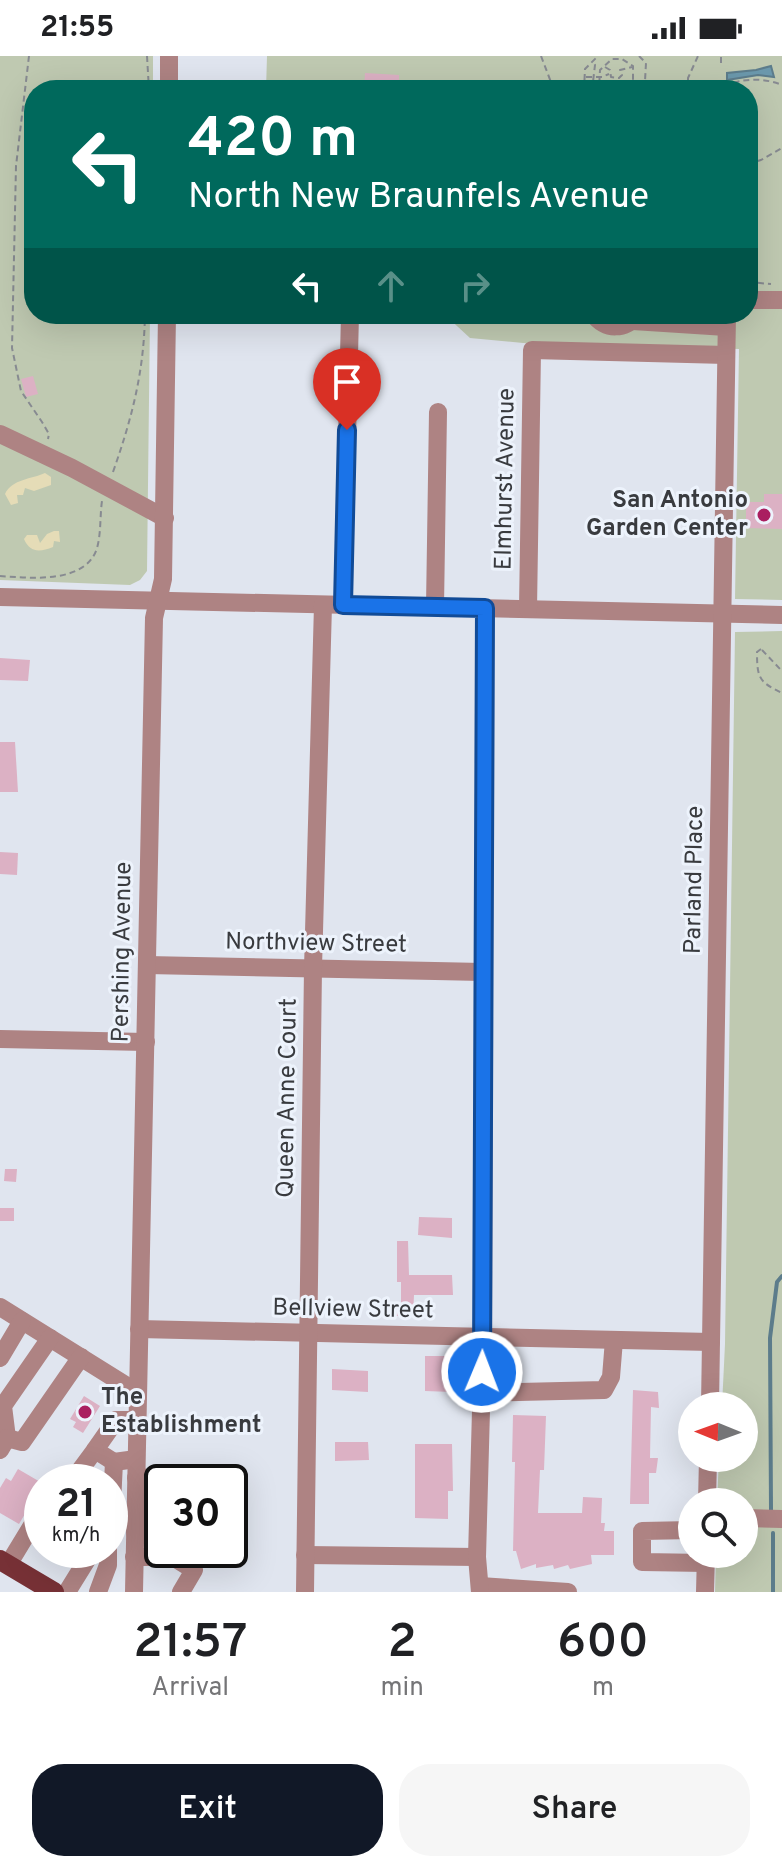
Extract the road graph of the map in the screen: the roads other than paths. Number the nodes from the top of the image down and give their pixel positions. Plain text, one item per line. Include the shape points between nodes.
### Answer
1 (169, 56) edge
2 (169, 80) edge
3 (758, 300) edge
4 (782, 300) edge
5 (167, 324) edge
6 (350, 324) edge
7 (605, 324) edge
8 (627, 324) edge
9 (726, 324) edge
10 (726, 355) junction
11 (438, 412) dead end
12 (0, 434) edge
13 (165, 518) junction
14 (0, 597) edge
15 (159, 601) junction
16 (323, 605) junction
17 (343, 605) junction
18 (435, 607) junction
19 (485, 608) junction
20 (528, 609) junction
21 (723, 614) junction
22 (782, 615) edge
23 (147, 965) junction
24 (313, 968) junction
25 (483, 972) junction
26 (0, 1039) edge
27 (146, 1042) junction
28 (0, 1307) edge
29 (22, 1321) junction
30 (139, 1329) junction
31 (308, 1333) junction
32 (483, 1337) junction
33 (50, 1338) junction
34 (614, 1340) junction
35 (711, 1342) junction
36 (81, 1357) junction
37 (0, 1358) edge
38 (710, 1392) edge
39 (138, 1393) junction
40 (481, 1393) junction
41 (137, 1420) junction
42 (4, 1444) edge
43 (95, 1450) junction
44 (136, 1459) junction
45 (114, 1462) joint
46 (85, 1464) edge
47 (136, 1478) junction
48 (144, 1478) edge
49 (758, 1518) edge
50 (782, 1519) edge
51 (128, 1525) edge
52 (135, 1525) junction
53 (144, 1527) edge
54 (678, 1530) edge
55 (24, 1534) edge
56 (305, 1555) junction
57 (134, 1557) junction
58 (477, 1557) junction
59 (678, 1560) edge
60 (4, 1562) edge
61 (82, 1568) edge
62 (107, 1568) edge
63 (706, 1568) edge
64 (480, 1589) edge
65 (54, 1592) edge
66 (67, 1592) edge
67 (98, 1592) edge
68 (134, 1592) edge
69 (181, 1592) edge
70 (305, 1592) edge
71 (568, 1592) edge
72 (705, 1592) edge

1 - 2 street
3 - 4 street
5 - 13 street, Pershing Avenue
6 - 17 street
7 - 8 street
9 - 10 street, Parland Place
10 - 20 street, Elmhurst Avenue via 532,350
10 - 21 street, Parland Place
11 - 18 street
12 - 13 street
13 - 15 street, Pershing Avenue
14 - 15 street
15 - 16 street
15 - 23 street, Pershing Avenue via 154,618
16 - 17 street
16 - 24 street, Queen Anne Court
17 - 18 street
18 - 19 street
19 - 20 street
19 - 25 street
20 - 21 street
21 - 22 street
21 - 35 street, Parland Place
23 - 24 street, Northview Street
23 - 27 street, Pershing Avenue
24 - 25 street, Northview Street
24 - 31 street, Queen Anne Court
25 - 32 street
26 - 27 street
27 - 30 street, Pershing Avenue
28 - 29 street
29 - 33 street
29 - 37 street
30 - 31 street, Bellview Street
30 - 39 street, Pershing Avenue
31 - 32 street, Bellview Street
31 - 56 street, Queen Anne Court
32 - 34 street, Bellview Street
32 - 40 street
33 - 36 street
33 - 42 street via 3,1406
34 - 35 street, Bellview Street
34 - 40 street via 611,1377 604,1390
35 - 38 street, Parland Place
36 - 39 street
36 - 42 street via 22,1442
39 - 41 street, Pershing Avenue
40 - 58 street
41 - 43 street via 116,1420
41 - 44 street, Pershing Avenue
43 - 45 street
43 - 46 street
44 - 45 street
44 - 47 street, Pershing Avenue
47 - 48 street
47 - 52 street, Pershing Avenue
49 - 50 street
51 - 52 street
52 - 53 street
52 - 57 street, Pershing Avenue
54 - 59 street via 642,1531 642,1562
55 - 60 street
56 - 58 street
56 - 70 street, Queen Anne Court
57 - 68 street, Pershing Avenue
57 - 69 street via 173,1557 194,1570
58 - 64 street
60 - 65 main road
61 - 66 street
62 - 67 street
63 - 72 street
64 - 71 street

